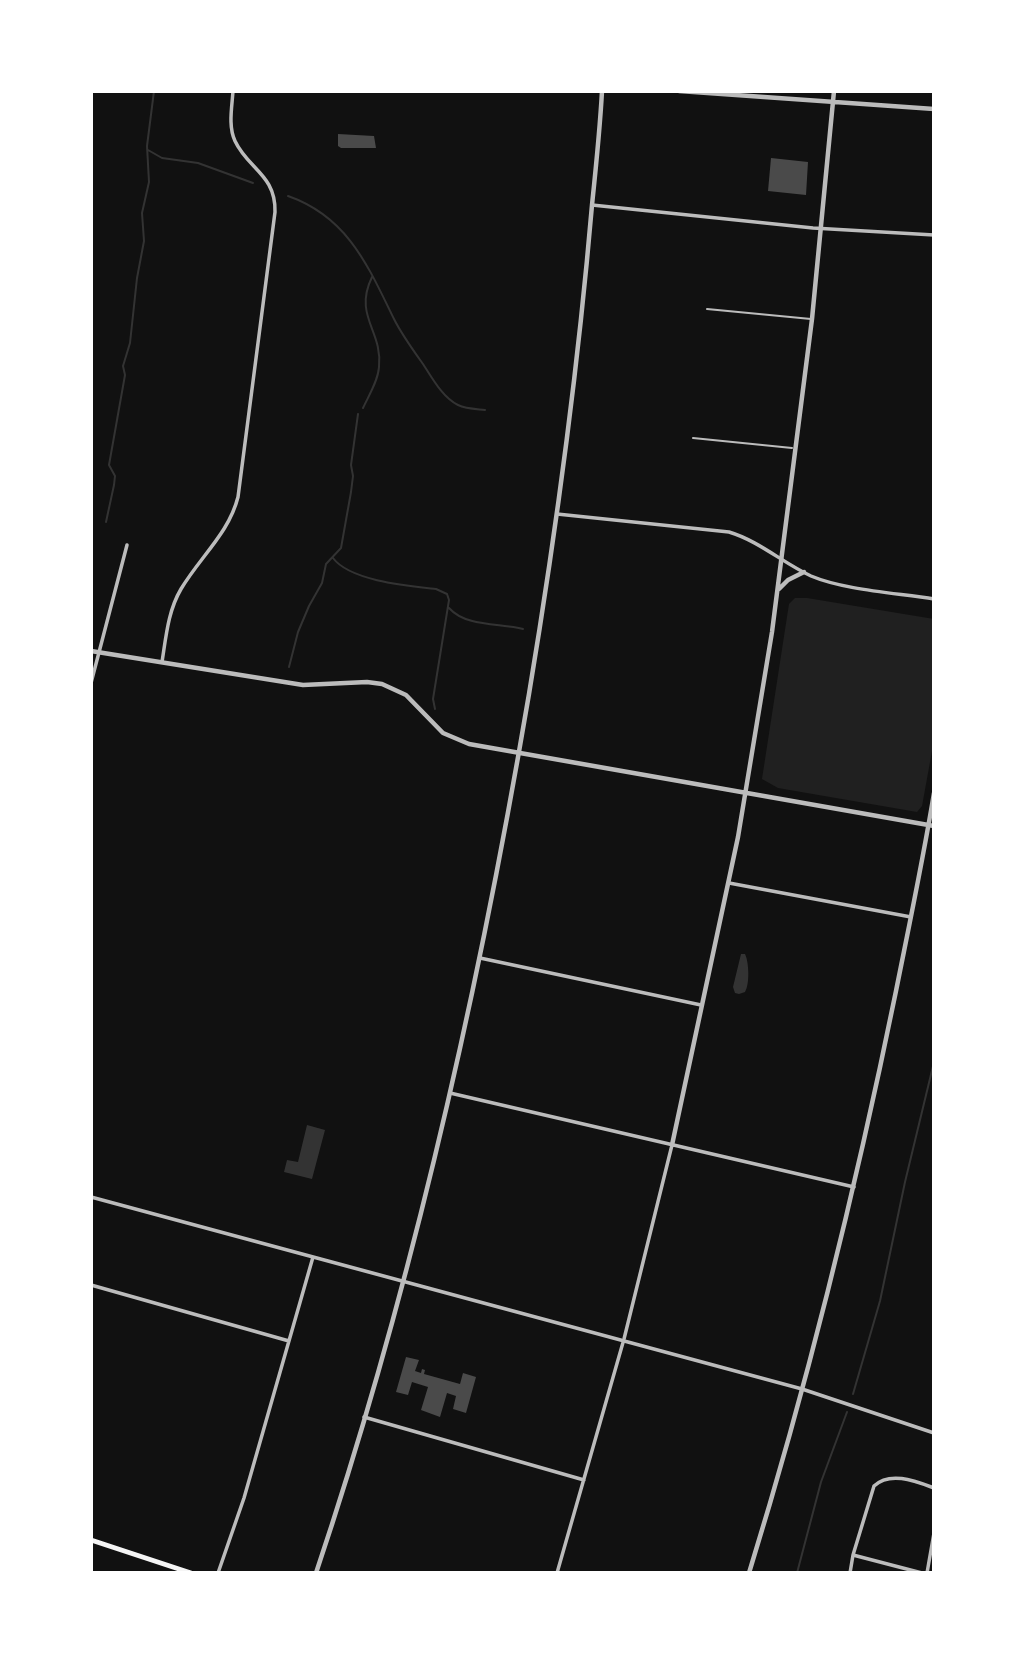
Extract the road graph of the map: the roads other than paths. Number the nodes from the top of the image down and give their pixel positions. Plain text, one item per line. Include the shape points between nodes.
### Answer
1 (233, 91) edge
2 (602, 91) edge
3 (679, 91) edge
4 (834, 91) edge
5 (833, 103) junction
6 (934, 109) edge
7 (592, 205) junction
8 (822, 227) junction
9 (934, 235) edge
10 (707, 309) dead end
11 (812, 319) junction
12 (693, 438) dead end
13 (797, 449) junction
14 (557, 514) junction
15 (127, 545) dead end
16 (783, 560) junction
17 (804, 572) junction
18 (778, 590) junction
19 (934, 599) edge
20 (91, 651) edge
21 (98, 653) junction
22 (162, 664) junction
23 (91, 683) edge
24 (520, 752) junction
25 (746, 792) junction
26 (934, 793) edge
27 (931, 825) edge
28 (729, 883) junction
29 (911, 917) junction
30 (480, 958) junction
31 (704, 1005) junction
32 (449, 1093) junction
33 (673, 1145) junction
34 (854, 1186) junction
35 (91, 1196) edge
36 (313, 1257) junction
37 (402, 1281) junction
38 (91, 1285) edge
39 (624, 1339) junction
40 (289, 1342) junction
41 (802, 1388) junction
42 (364, 1417) junction
43 (934, 1433) edge
44 (584, 1480) junction
45 (934, 1488) edge
46 (934, 1532) edge
47 (91, 1541) edge
48 (853, 1555) junction
49 (191, 1573) edge
50 (218, 1573) edge
51 (316, 1573) edge
52 (557, 1573) edge
53 (749, 1573) edge
54 (850, 1573) edge
55 (924, 1573) edge

1 - 22 street via 233,137 268,182 275,212 238,497 226,527 179,593 169,619
2 - 7 street
3 - 5 street
4 - 5 street
5 - 6 street
5 - 8 street
7 - 8 street
7 - 14 street
8 - 9 street
8 - 11 street
10 - 11 lane
11 - 13 street
12 - 13 lane
13 - 16 street
14 - 16 street via 729,532
14 - 24 street
15 - 21 street
16 - 17 street
16 - 18 street
17 - 18 street
17 - 19 street via 838,584
18 - 25 street
20 - 21 street
21 - 22 street
21 - 23 street
22 - 24 street via 303,685 382,684 406,695 450,737
24 - 25 street
24 - 30 street
25 - 27 street
25 - 28 street
26 - 27 street
27 - 29 street
28 - 29 street
28 - 31 street
29 - 34 street
30 - 31 street
30 - 32 street
31 - 33 street
32 - 33 street
32 - 37 street
33 - 34 street
33 - 39 street
34 - 41 street
35 - 36 street
36 - 37 street
36 - 40 street
37 - 39 street
37 - 42 street
38 - 40 street
39 - 41 street
39 - 44 street
40 - 50 street
41 - 43 street
41 - 53 street
42 - 44 street
42 - 51 street
44 - 52 street
45 - 48 street via 891,1476 881,1479 874,1486
46 - 55 street
47 - 49 main road
48 - 54 street
48 - 55 street

